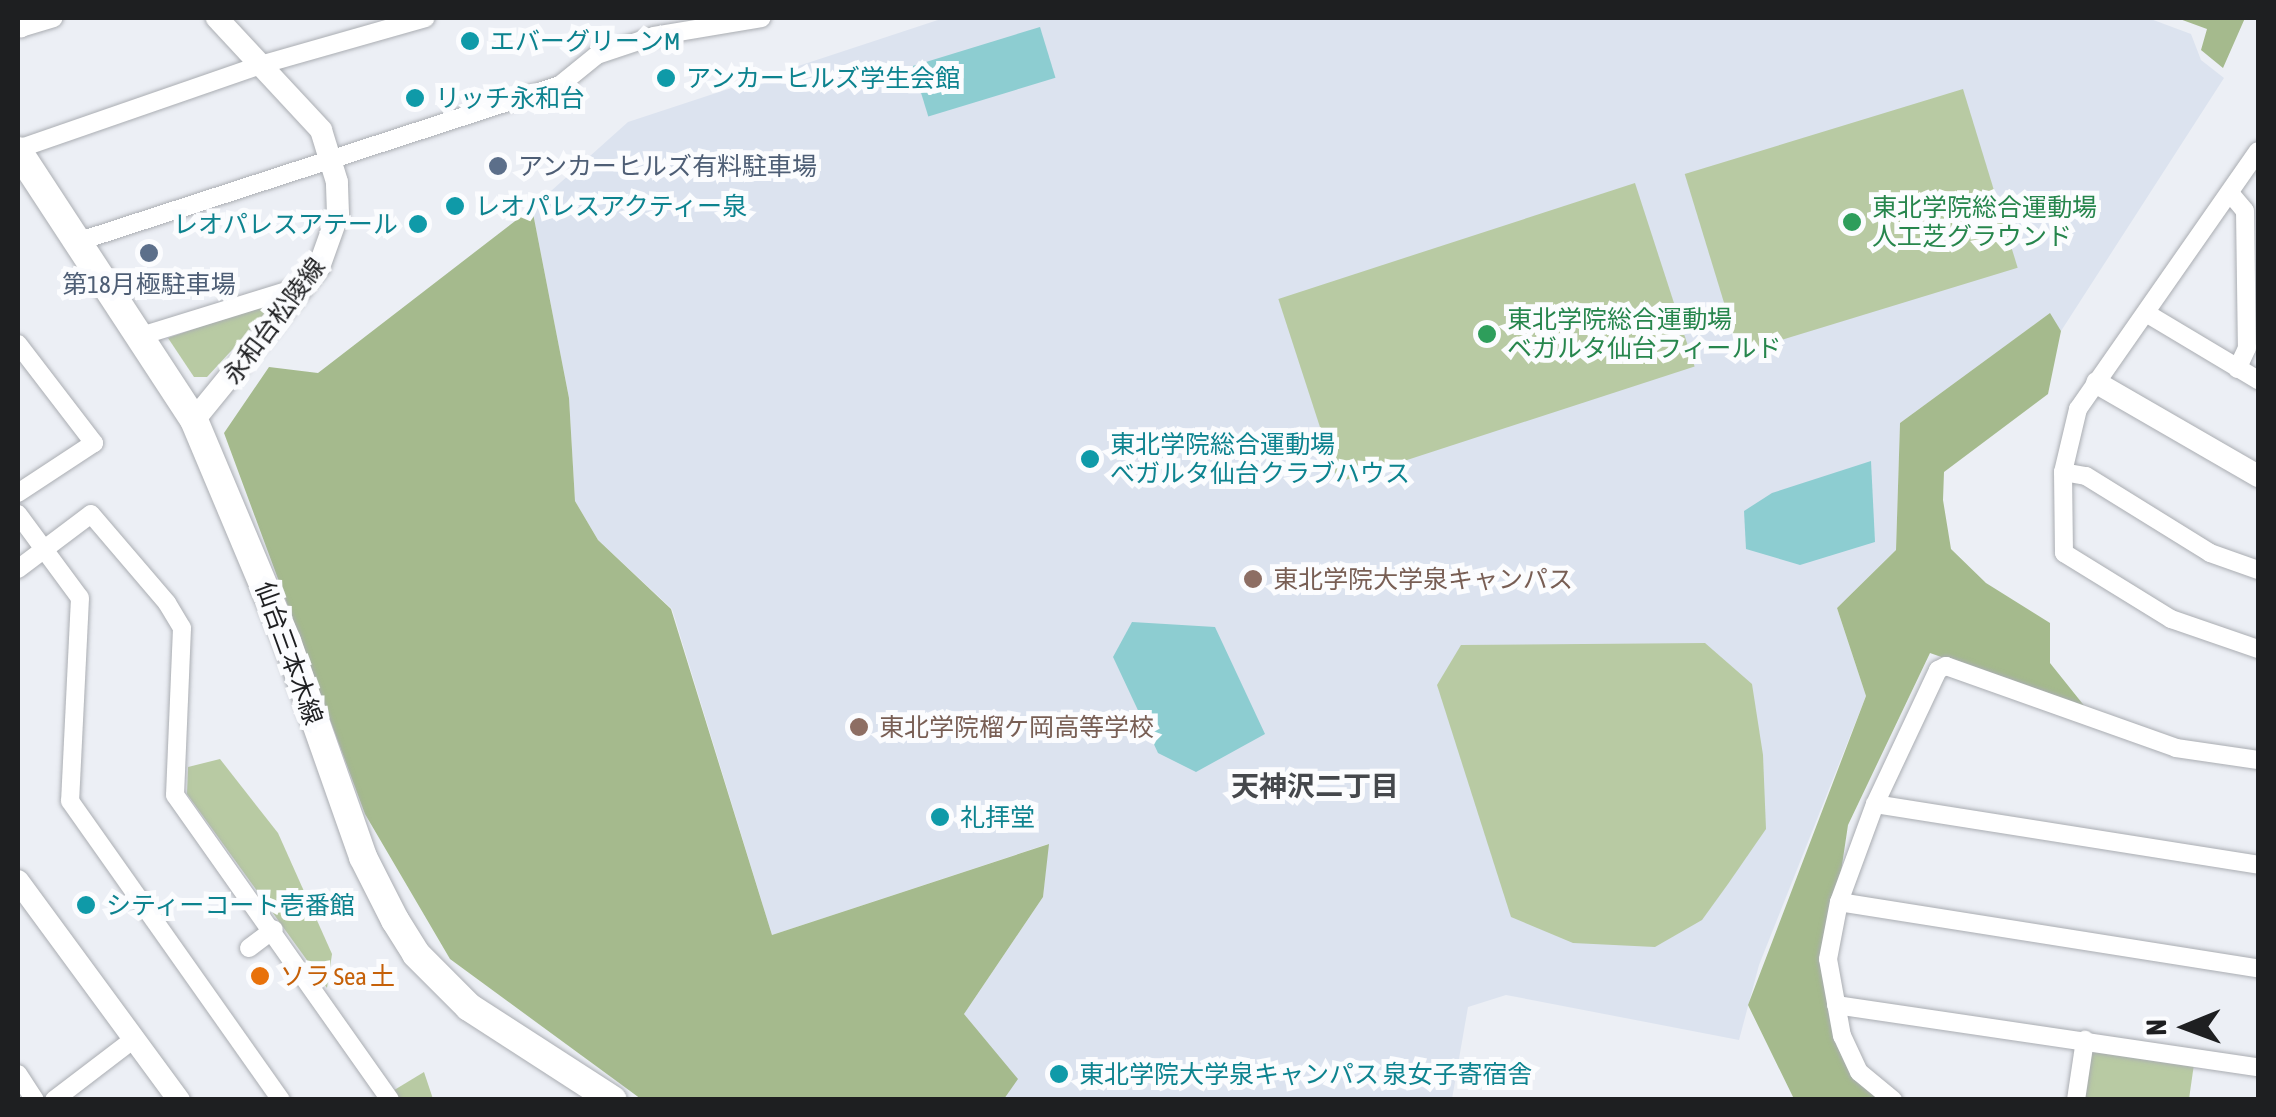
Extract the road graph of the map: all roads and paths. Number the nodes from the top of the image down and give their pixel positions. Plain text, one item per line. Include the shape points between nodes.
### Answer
1 (54, 18) edge
2 (216, 18) edge
3 (426, 18) edge
4 (762, 18) edge
5 (18, 21) edge
6 (651, 27) edge
7 (264, 64) junction
8 (18, 150) edge
9 (2258, 151) edge
10 (332, 158) junction
11 (2230, 193) junction
12 (80, 241) junction
13 (306, 285) junction
14 (2146, 313) junction
15 (144, 335) junction
16 (18, 344) edge
17 (2237, 369) junction
18 (2258, 380) edge
19 (2097, 382) junction
20 (194, 420) junction
21 (2063, 472) junction
22 (2258, 476) edge
23 (18, 493) edge
24 (18, 514) edge
25 (44, 549) junction
26 (18, 569) edge
27 (2258, 570) edge
28 (2258, 649) edge
29 (2258, 760) edge
30 (1875, 804) junction
31 (2258, 865) edge
32 (18, 881) edge
33 (1839, 902) junction
34 (274, 929) junction
35 (249, 948) dead end
36 (2258, 968) edge
37 (1836, 1004) junction
38 (135, 1038) junction
39 (2085, 1040) junction
40 (2258, 1066) edge
41 (18, 1074) edge
42 (35, 1100) edge
43 (54, 1100) edge
44 (178, 1100) edge
45 (281, 1100) edge
46 (390, 1100) edge
47 (612, 1100) edge
48 (1893, 1100) edge
49 (2076, 1100) edge

1 - 5 street via 21,28
2 - 7 street, 永和台松陵線
3 - 7 street
4 - 6 street
6 - 10 street via 597,55 560,86
7 - 8 street
7 - 10 street, 永和台松陵線 via 321,130
8 - 12 main road, 仙台三本木線
9 - 11 street
10 - 12 street
10 - 13 street, 永和台松陵線 via 338,214 330,245
11 - 14 street
11 - 17 street via 2245,211 2247,348
12 - 15 main road, 仙台三本木線
13 - 15 street
13 - 20 street, 永和台松陵線
14 - 17 street
14 - 19 street
15 - 20 main road, 仙台三本木線
16 - 23 street via 94,442
17 - 18 street
19 - 21 street via 2073,419
19 - 22 street
20 - 47 main road, 仙台三本木線 via 287,640 363,858 395,920 416,954 469,1007
21 - 27 street via 2086,476 2210,553
21 - 28 street via 2064,554 2171,619
24 - 25 street
25 - 26 street
25 - 34 street via 90,514 167,603 182,628 175,795
25 - 45 street via 80,598 70,800
29 - 30 street via 2147,740 1946,666 1938,670
30 - 31 street
30 - 33 street
32 - 38 street
33 - 36 street
33 - 37 street via 1828,959
34 - 35 street
34 - 46 street
37 - 39 street
37 - 48 street via 1859,1072
38 - 43 street
38 - 44 street
39 - 40 street
39 - 49 street
41 - 42 street

